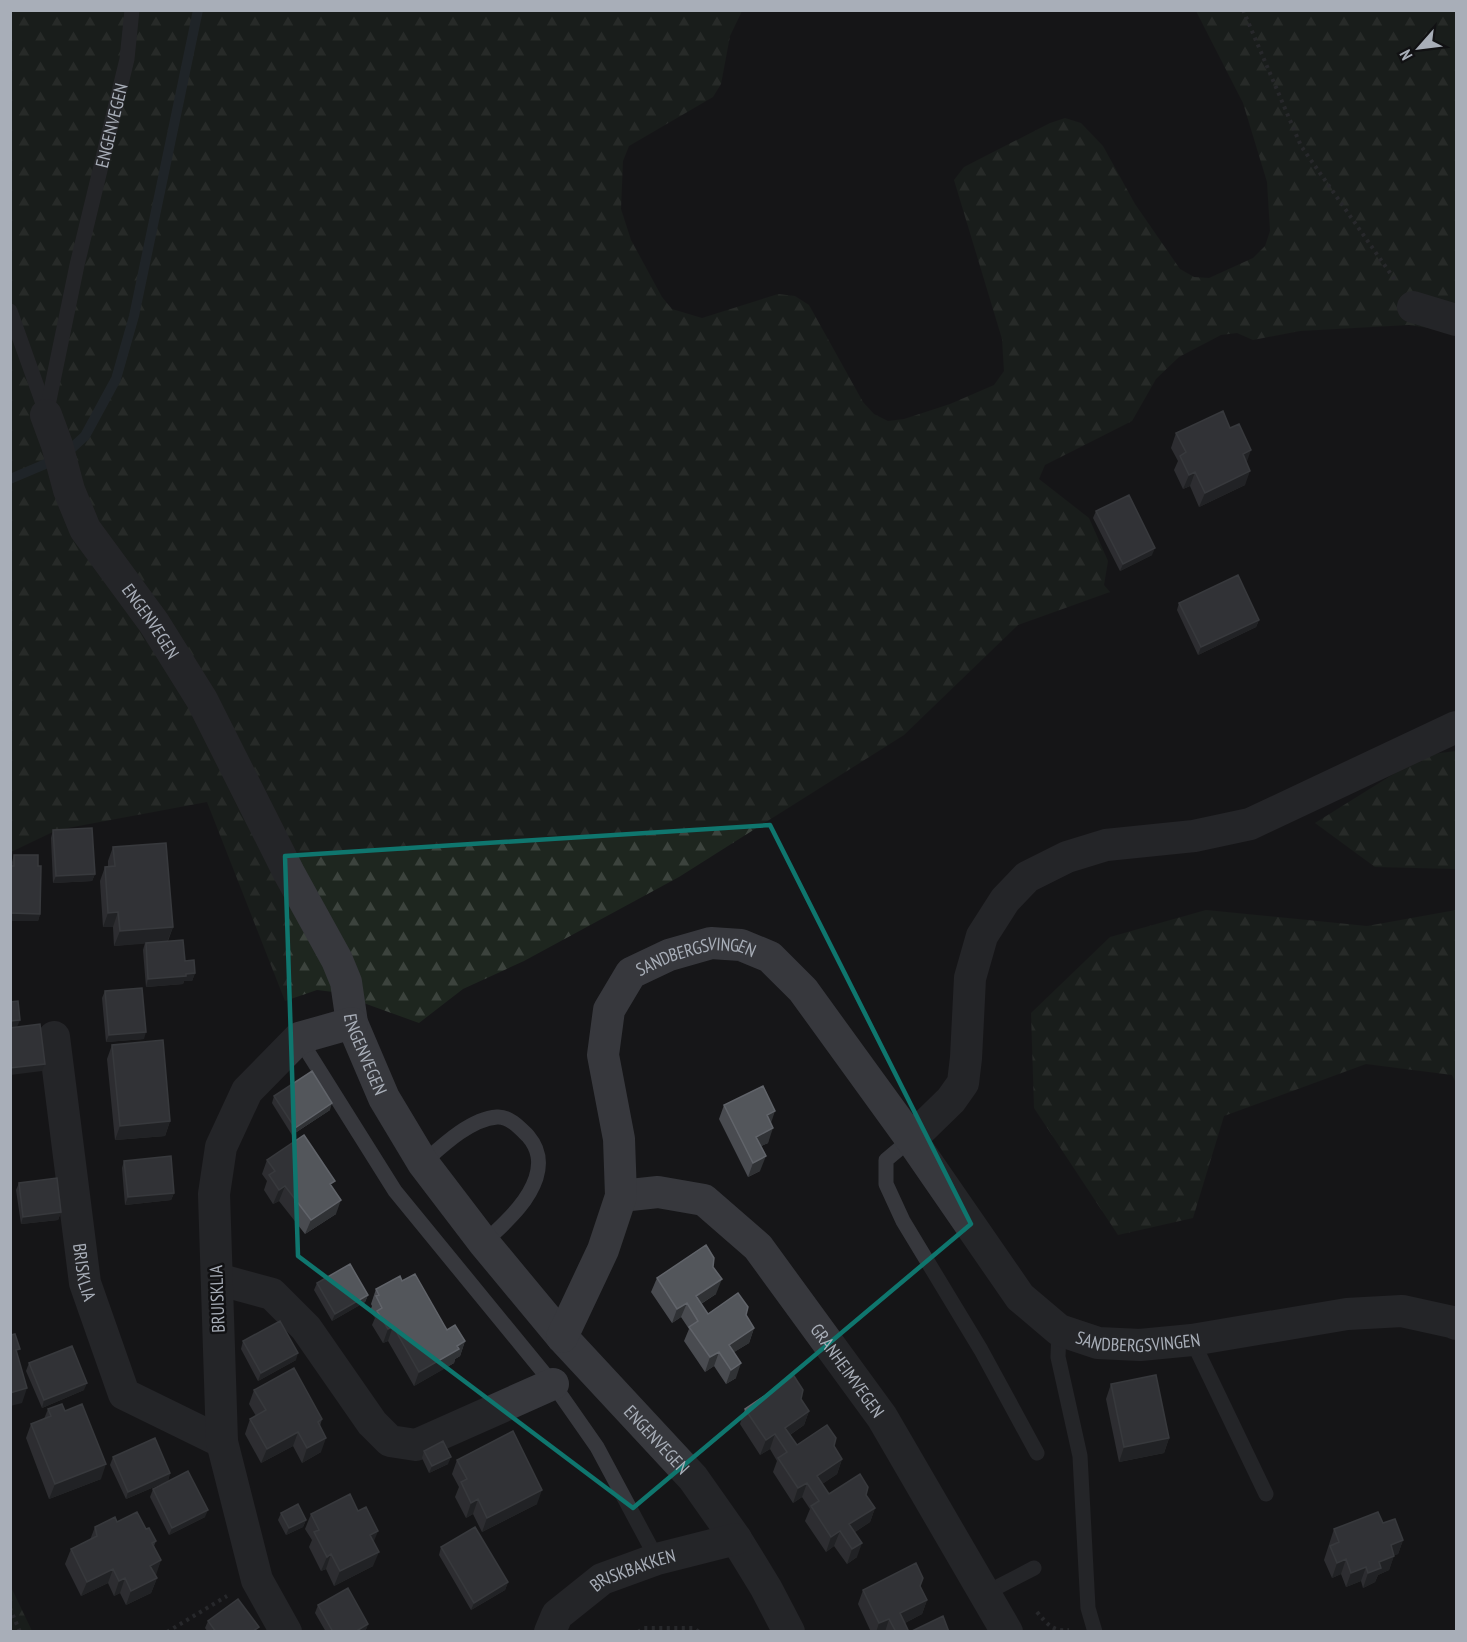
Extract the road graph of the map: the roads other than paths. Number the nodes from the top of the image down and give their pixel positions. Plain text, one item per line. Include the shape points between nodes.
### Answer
1 (132, 10) edge
2 (1413, 307) road end
3 (10, 311) edge
4 (1456, 320) edge
5 (46, 415) junction
6 (1456, 727) edge
7 (352, 1023) junction
8 (54, 1036) dead end
9 (299, 1038) junction
10 (911, 1139) junction
11 (423, 1163) junction
12 (621, 1196) junction
13 (484, 1242) junction
14 (217, 1278) junction
15 (1456, 1324) edge
16 (1059, 1330) junction
17 (562, 1337) junction
18 (1192, 1340) junction
19 (553, 1384) junction
20 (222, 1442) junction
21 (1037, 1453) dead end
22 (1266, 1494) dead end
23 (736, 1539) junction
24 (657, 1559) junction
25 (1034, 1568) dead end
26 (999, 1586) junction
27 (1094, 1629) edge
28 (286, 1632) edge
29 (550, 1632) edge
30 (789, 1632) edge
31 (1007, 1632) edge

1 - 5 lane, ENGENVEGEN via 127,59 77,265
2 - 4 street
3 - 5 lane, ENGENVEGEN
5 - 7 street, ENGENVEGEN via 85,530 153,623 202,700 337,960 346,982
6 - 10 street via 1250,825 1194,836 1106,845 1067,857 1027,877 1005,900 982,936 970,978 963,1083
7 - 9 street, BRUISKLIA
7 - 11 street, ENGENVEGEN via 384,1098
8 - 20 street, BRISKLIA via 85,1283 124,1394
9 - 14 street, BRUISKLIA via 247,1091 221,1147 214,1194
9 - 19 lane via 395,1191
10 - 12 street, SANDBERGSVINGEN via 803,990 770,957 741,945 711,943 669,955 631,973 609,1010 603,1055 619,1139
10 - 16 street, SANDBERGSVINGEN via 1020,1297
10 - 21 lane via 886,1160 886,1184 903,1221
11 - 13 street, ENGENVEGEN
11 - 13 lane via 452,1137 499,1117 518,1125 533,1142 540,1158 536,1180 519,1208
12 - 17 street, SANDBERGSVINGEN via 603,1250
12 - 26 street, GRANHEIMVEGEN via 658,1192 704,1200 758,1247
13 - 17 street, ENGENVEGEN
14 - 19 street via 272,1294 306,1328 372,1423 390,1441 416,1445
14 - 20 street, BRUISKLIA
15 - 18 street, SANDBERGSVINGEN via 1402,1311 1347,1314
16 - 18 street, SANDBERGSVINGEN via 1098,1343 1140,1345
16 - 27 lane via 1058,1357 1080,1456 1089,1608
17 - 23 street, ENGENVEGEN via 693,1478
18 - 22 lane
19 - 24 lane via 597,1447
20 - 28 street, BRUISKLIA via 257,1580
23 - 24 street, BRISKBAKKEN
23 - 30 street, ENGENVEGEN
24 - 29 street, BRISKBAKKEN via 602,1580 557,1615
25 - 26 lane
26 - 31 street, GRANHEIMVEGEN

